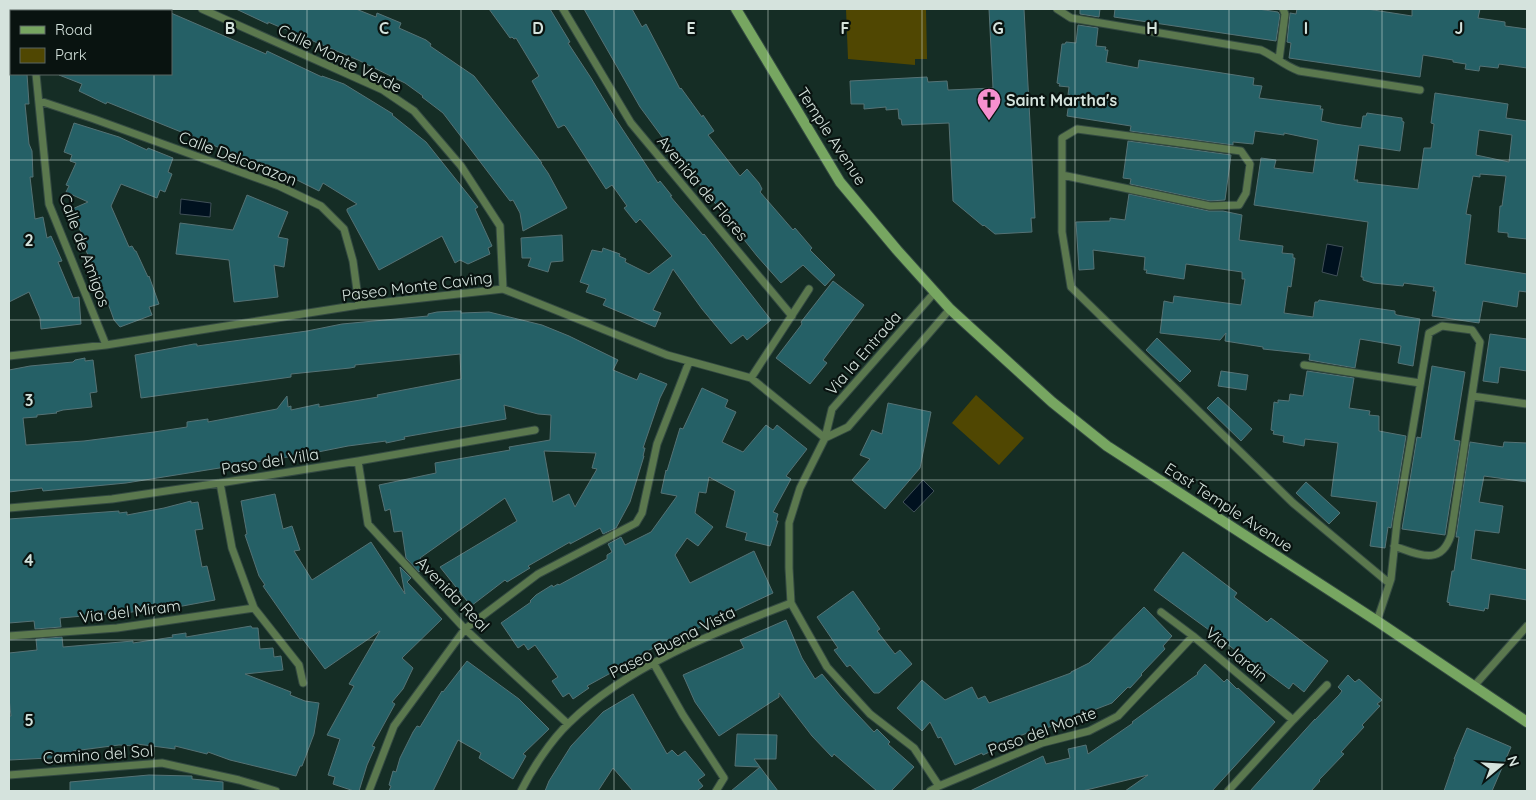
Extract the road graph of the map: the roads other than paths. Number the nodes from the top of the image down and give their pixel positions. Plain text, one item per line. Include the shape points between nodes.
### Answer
1 (202, 9) edge
2 (563, 9) edge
3 (736, 9) edge
4 (1058, 9) edge
5 (1284, 9) edge
6 (1279, 60) junction
7 (36, 75) edge
8 (1420, 90) dead end
9 (40, 101) junction
10 (1062, 175) junction
11 (809, 288) dead end
12 (503, 289) junction
13 (935, 292) junction
14 (359, 305) junction
15 (950, 309) junction
16 (792, 316) junction
17 (106, 345) junction
18 (9, 356) edge
19 (689, 362) junction
20 (1304, 366) dead end
21 (751, 378) junction
22 (1420, 383) junction
23 (1472, 396) junction
24 (1527, 404) edge
25 (535, 430) dead end
26 (825, 438) junction
27 (358, 461) junction
28 (220, 484) junction
29 (9, 508) edge
30 (1394, 546) junction
31 (1389, 583) junction
32 (791, 603) junction
33 (254, 608) junction
34 (1162, 612) dead end
35 (1377, 621) junction
36 (1527, 626) edge
37 (465, 629) junction
38 (9, 636) edge
39 (1193, 636) junction
40 (654, 664) junction
41 (304, 683) dead end
42 (1327, 685) dead end
43 (1474, 686) junction
44 (1293, 720) junction
45 (1527, 722) edge
46 (568, 724) junction
47 (9, 775) edge
48 (939, 786) junction
49 (276, 791) edge
50 (369, 791) edge
51 (521, 791) edge
52 (716, 791) edge
53 (930, 791) edge
54 (1228, 791) edge

1 - 12 lane, Calle Monte Verde via 383,90 414,111 461,166 500,226
2 - 16 lane, Avenida de Flores via 631,123
3 - 13 main road, Temple Avenue via 840,182
4 - 6 lane via 1071,18 1261,50
5 - 6 lane
6 - 8 lane via 1299,71
7 - 9 lane, Calle de Amigos
9 - 14 lane, Calle Delcorazon via 279,186 321,206 344,229 353,260
9 - 17 lane, Calle de Amigos via 50,204
10 - 10 lane via 1062,138 1077,129 1241,150 1250,164 1246,193 1239,205 1210,206
10 - 31 lane via 1062,232 1071,287 1293,503
11 - 16 lane
12 - 14 lane, Paseo Monte Caving
12 - 19 lane, Paseo Monte Caving
13 - 15 main road, East Temple Avenue
13 - 26 lane, Via la Entrada via 832,410
14 - 17 lane, Paseo Monte Caving
15 - 26 lane via 848,427
15 - 35 main road, East Temple Avenue via 1052,402 1107,446
16 - 21 lane
17 - 18 lane, Paseo Monte Caving
19 - 21 lane, Paseo Monte Caving
19 - 37 lane via 657,444 642,514 636,523 538,574
20 - 22 lane
21 - 26 lane, Paseo Monte Caving
22 - 23 lane via 1429,333 1442,326 1472,330 1480,342
22 - 30 lane
23 - 24 lane
23 - 30 lane via 1448,546 1439,554 1427,556
25 - 27 lane, Paso del Villa
26 - 32 lane, Via la Entrada via 800,488 789,522
27 - 28 lane, Paso del Villa
27 - 37 lane, Avenida Real via 368,524
28 - 29 lane, Paso del Villa via 112,499
28 - 33 lane via 232,548
30 - 31 lane
31 - 35 lane
32 - 40 lane, Paseo Buena Vista via 713,634
32 - 48 lane, Via la Entrada via 827,666 870,714 914,748
33 - 38 lane, Via del Miram via 117,628
33 - 41 lane via 299,665
34 - 39 lane, Via Jardin
35 - 43 main road, East Temple Avenue
36 - 43 lane
37 - 46 lane, Avenida Real
37 - 50 lane via 394,726
39 - 44 lane, Via Jardin
39 - 48 lane, Paso del Monte via 1118,716 1089,731 1042,743
40 - 46 lane, Paseo Buena Vista via 614,686
40 - 52 lane via 724,778
42 - 44 lane
43 - 45 main road, East Temple Avenue
44 - 54 lane
46 - 51 lane, Paseo Buena Vista via 533,768
47 - 49 lane, Camino del Sol via 162,763
48 - 53 lane, Paso del Monte

